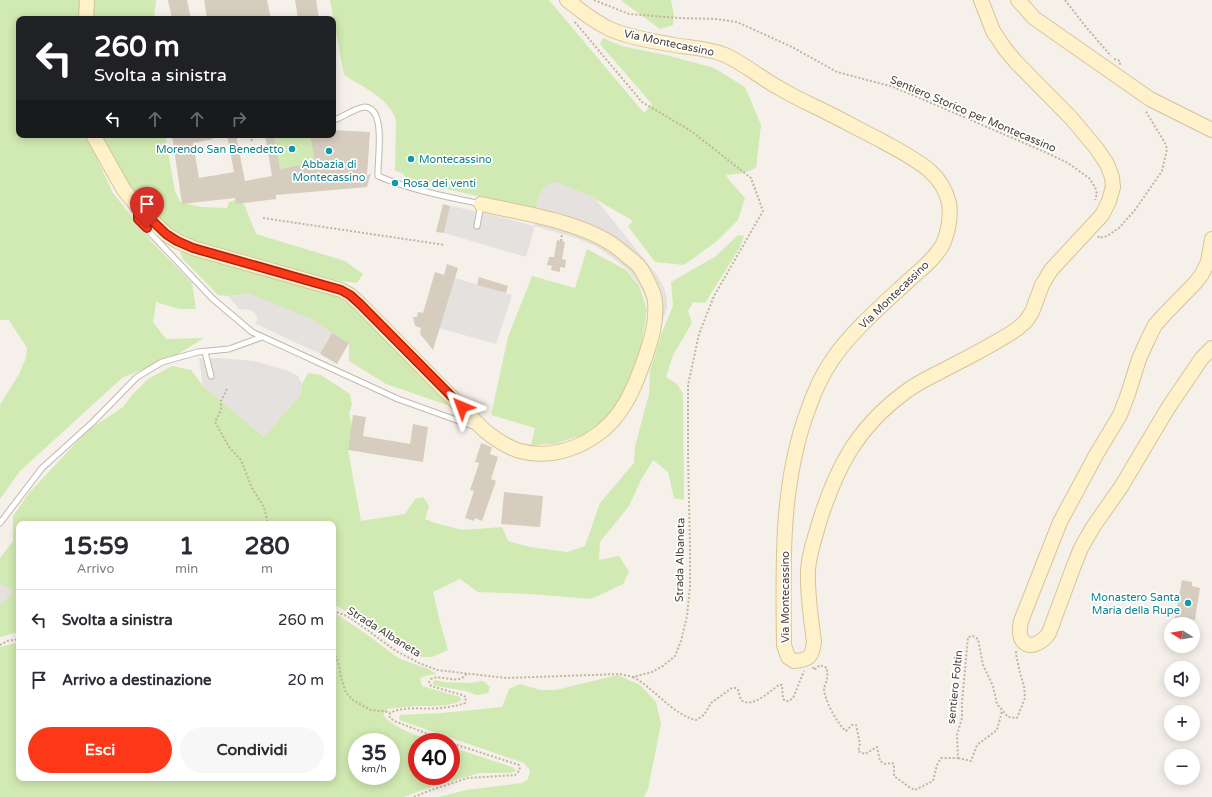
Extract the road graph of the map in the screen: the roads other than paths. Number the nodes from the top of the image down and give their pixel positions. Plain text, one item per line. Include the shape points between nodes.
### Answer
1 (87, 0) edge
2 (981, 0) edge
3 (1018, 0) edge
4 (568, 1) edge
5 (86, 16) edge
6 (336, 119) dead end
7 (1212, 130) edge
8 (95, 138) edge
9 (481, 204) junction
10 (138, 207) junction
11 (477, 226) dead end
12 (1212, 239) edge
13 (262, 337) junction
14 (1212, 348) edge
15 (205, 352) junction
16 (211, 376) dead end
17 (484, 430) junction
18 (0, 523) edge

1 - 5 street
2 - 4 street, Via Montecassino via 993,31 1005,49 1097,148 1107,164 1113,187 1102,215 1051,270 1026,321 1018,329 905,392 871,422 845,458 828,497 811,548 808,586 814,642 810,657 803,664 788,657 784,645 785,529 795,449 817,386 832,360 880,306 942,246 950,210 946,192 938,178 903,153 781,90 724,55 627,35 608,28
3 - 7 street via 1034,18 1150,99
6 - 9 lane via 364,107 374,112 379,127 378,176 445,197
8 - 10 street via 124,190
9 - 11 lane
9 - 17 street via 566,223 616,246 641,268 655,301 654,325 637,381 620,412 597,435 588,441 548,454 509,447
10 - 13 lane via 138,219 213,299 252,332
10 - 17 street via 166,234 193,248 341,290 350,295
12 - 14 street via 1208,262 1202,274 1155,325 1139,359 1120,415 1060,522 1021,621 1021,638 1026,643 1039,643 1049,633 1081,548 1168,408 1202,358
13 - 15 lane via 229,349
13 - 17 lane via 398,400
15 - 16 lane
15 - 18 lane via 162,362 137,377 93,422 42,468

